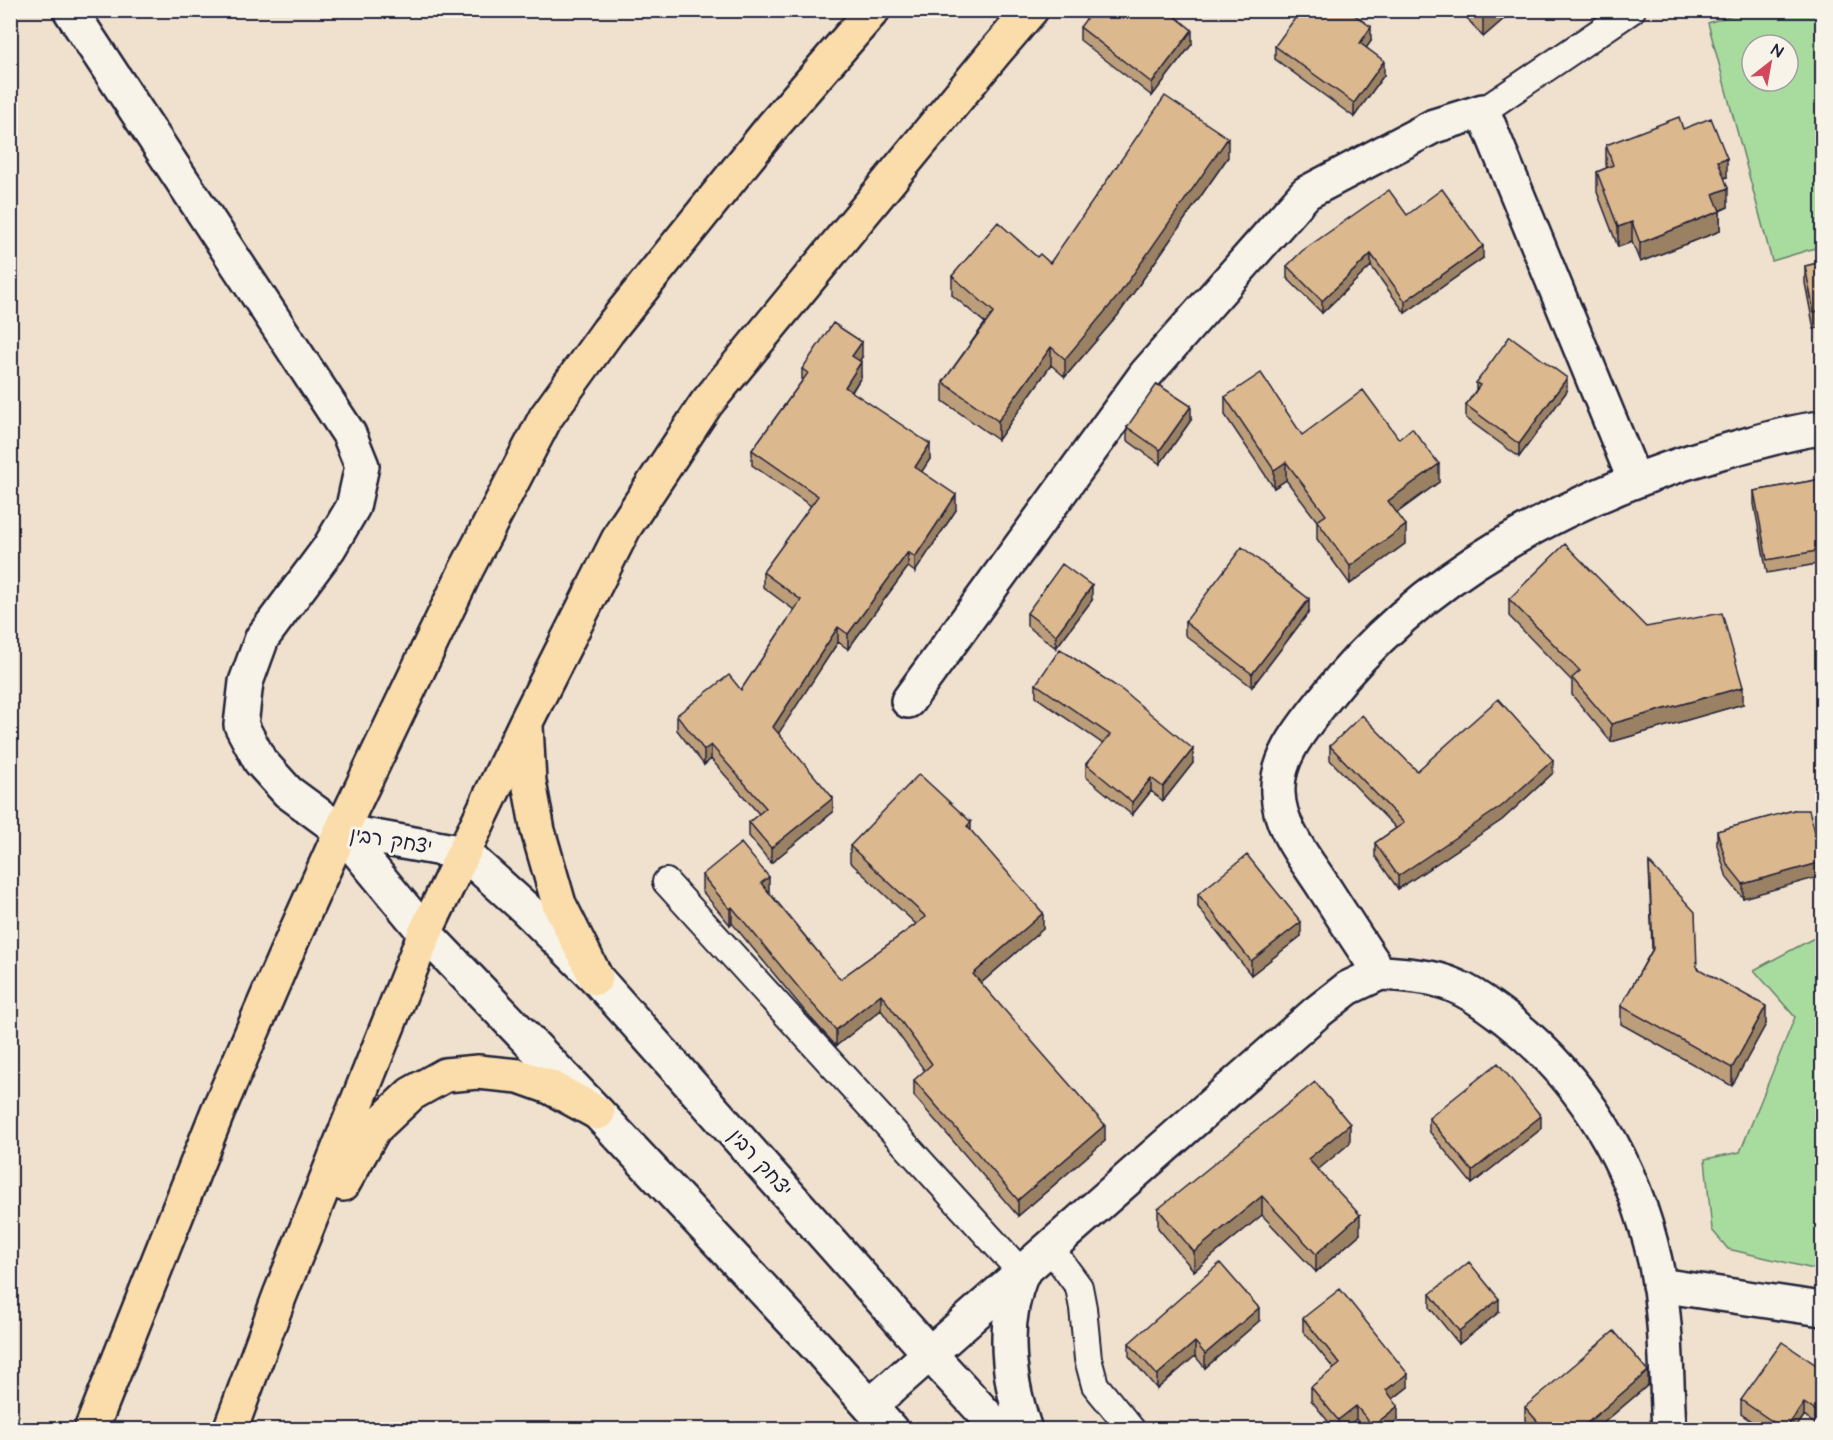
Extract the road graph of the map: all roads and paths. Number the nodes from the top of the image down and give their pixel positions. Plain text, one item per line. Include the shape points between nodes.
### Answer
1 (70, 10) edge
2 (873, 10) edge
3 (1031, 10) edge
4 (1632, 10) edge
5 (1483, 111) junction
6 (1822, 428) edge
7 (1635, 481) junction
8 (908, 701) dead end
9 (526, 722) junction
10 (341, 831) junction
11 (464, 853) junction
12 (666, 882) dead end
13 (425, 933) junction
14 (1380, 973) junction
15 (596, 978) junction
16 (597, 1113) junction
17 (1051, 1249) junction
18 (1022, 1273) junction
19 (1659, 1285) junction
20 (280, 1295) junction
21 (1822, 1310) edge
22 (930, 1354) junction
23 (881, 1418) edge
24 (91, 1430) edge
25 (230, 1430) edge
26 (1000, 1430) edge
27 (1025, 1430) edge
28 (1132, 1430) edge
29 (1669, 1430) edge

1 - 10 street via 349,434 362,466 353,507 329,548 262,638 246,682 242,725 260,761 288,792
2 - 10 highway via 772,127 608,331 546,417 466,570
3 - 9 highway via 706,404 624,528
4 - 5 lane
5 - 7 street
5 - 8 street via 1434,126 1306,193 1146,374
6 - 7 street via 1742,446
7 - 14 street via 1529,529 1429,595 1383,634 1340,679 1290,748 1281,768 1278,791 1282,817
9 - 11 highway
9 - 15 highway via 529,782 538,831 559,904
10 - 11 street, יצחק רבין
10 - 13 street, יצחק רבין
10 - 24 highway via 218,1111
11 - 13 highway
11 - 15 street, יצחק רבין
12 - 18 lane
13 - 16 street, יצחק רבין
13 - 20 highway
14 - 17 street via 1348,988 1316,1013
14 - 19 street via 1439,980 1478,997 1549,1057 1600,1122 1619,1155 1647,1226
15 - 22 street, יצחק רבין
16 - 20 highway via 550,1087 519,1076 478,1072 445,1075 411,1094 374,1129
16 - 23 street, יצחק רבין
17 - 18 street
17 - 28 lane via 1079,1287 1095,1385
18 - 22 street
18 - 27 street via 1014,1292 1009,1345
19 - 21 street
19 - 29 street
20 - 25 highway
22 - 23 street
22 - 26 street, יצחק רבין

